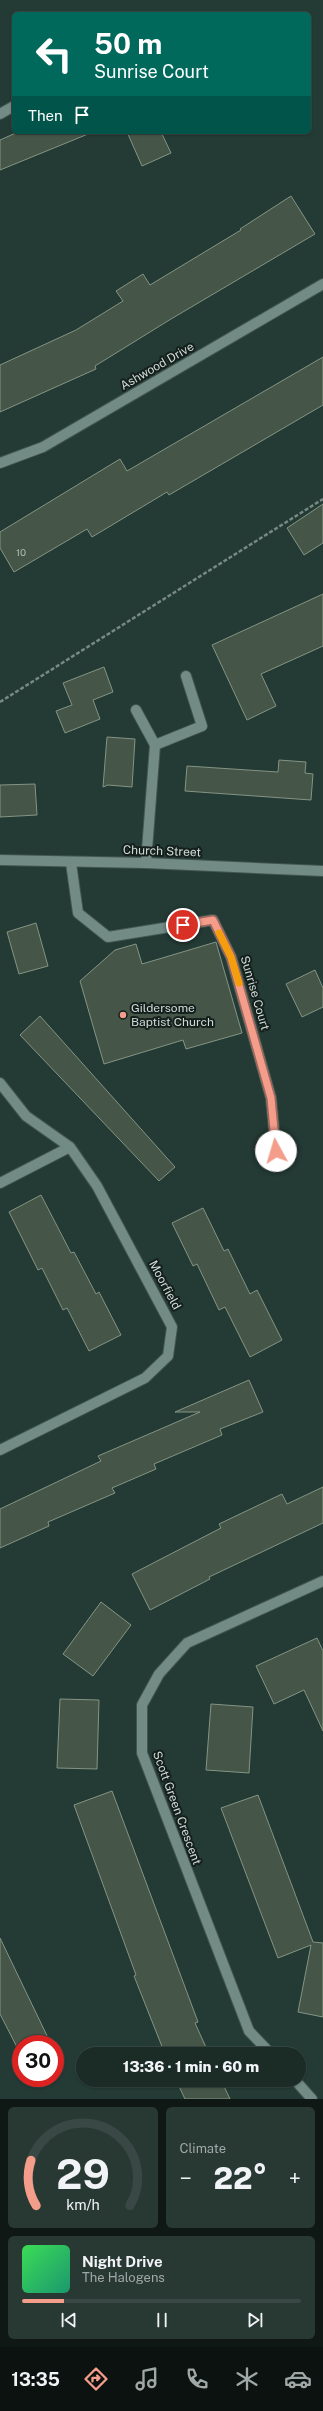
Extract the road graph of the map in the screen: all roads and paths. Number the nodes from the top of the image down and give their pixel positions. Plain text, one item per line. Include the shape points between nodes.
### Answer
1 (12, 107) edge
2 (0, 114) edge
3 (323, 284) edge
4 (0, 463) edge
5 (323, 498) edge
6 (186, 676) dead end
7 (0, 702) edge
8 (136, 710) dead end
9 (156, 745) junction
10 (0, 860) edge
11 (71, 863) junction
12 (146, 863) junction
13 (323, 871) edge
14 (0, 1083) edge
15 (70, 1147) junction
16 (276, 1151) dead end
17 (0, 1183) edge
18 (0, 1450) edge
19 (323, 1581) edge
20 (264, 2047) edge
21 (301, 2087) edge
22 (312, 2099) edge

1 - 2 street
3 - 4 street, Ashwood Drive via 43,447
5 - 7 path
6 - 9 street via 202,726
8 - 9 street
9 - 12 street
10 - 11 street, Church Street
11 - 12 street, Church Street
11 - 16 street, Sunrise Court via 78,913 108,937 213,920 231,957 269,1091
12 - 13 street, Church Street
14 - 15 street, Moorfield via 26,1116
15 - 17 street
15 - 18 street, Moorfield via 97,1186 172,1326 168,1356 145,1378
19 - 20 street, Scott Green Crescent via 187,1643 159,1674 142,1705 142,1754 249,2031
21 - 22 street

